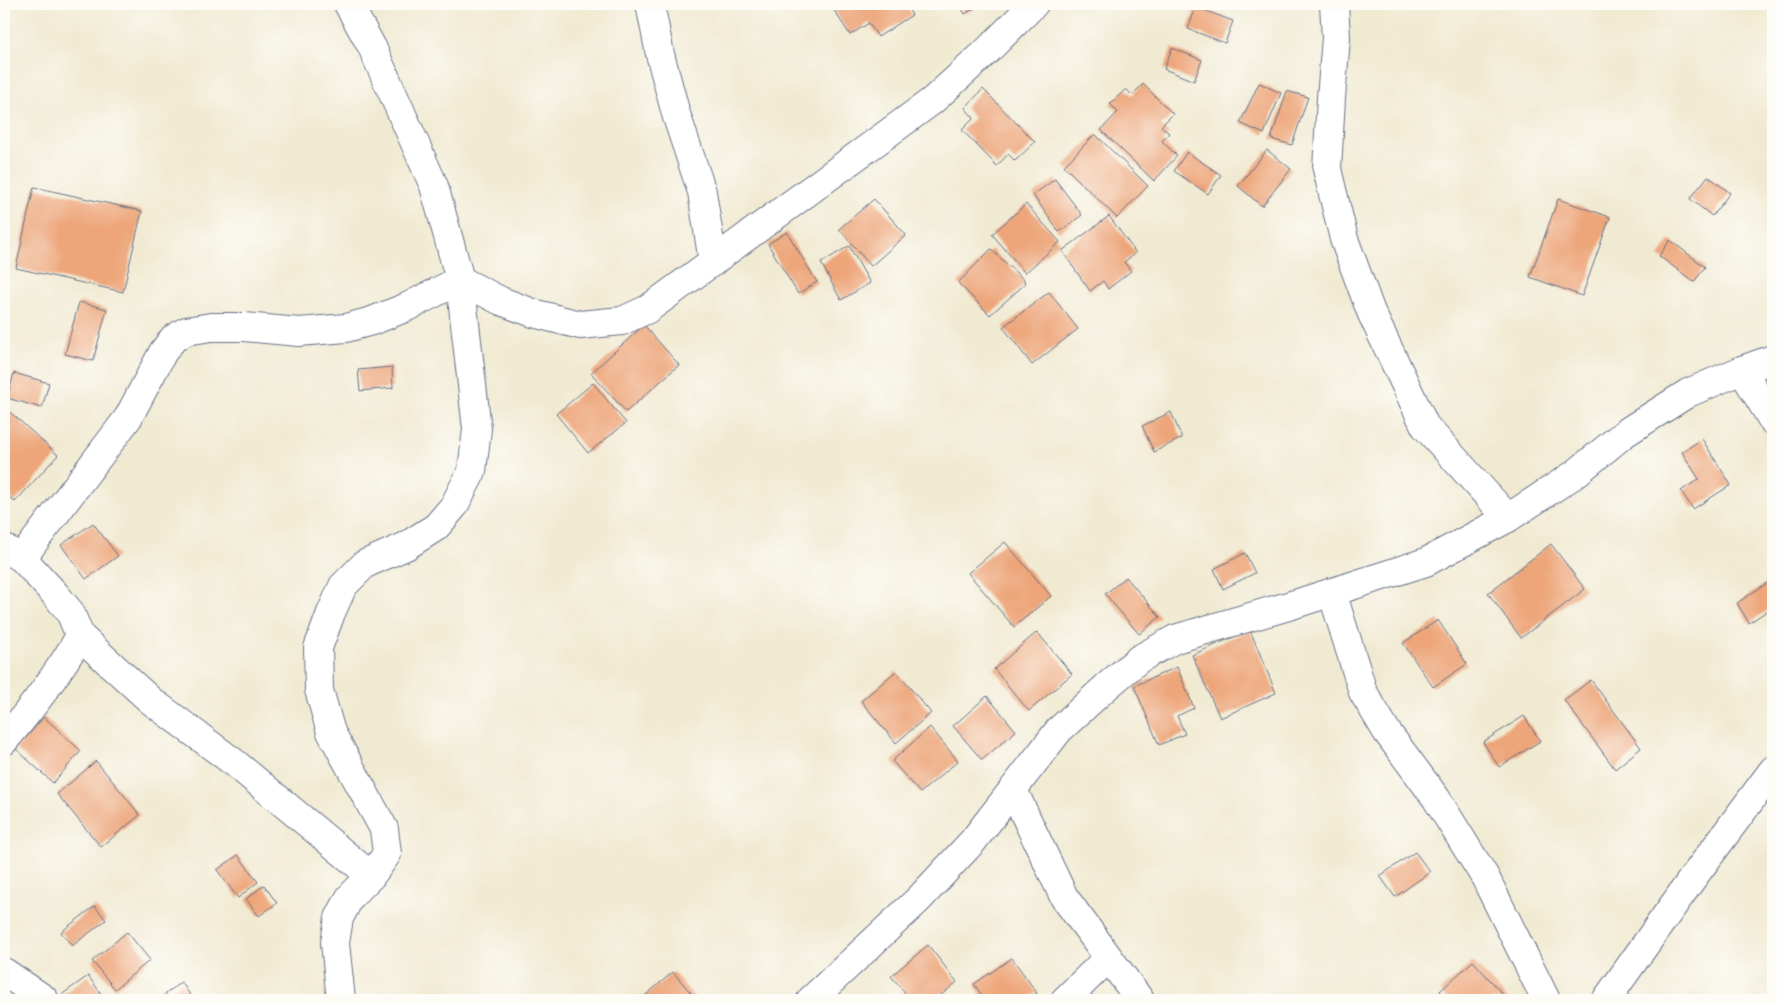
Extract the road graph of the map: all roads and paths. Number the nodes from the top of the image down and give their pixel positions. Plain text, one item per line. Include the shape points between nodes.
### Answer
1 (348, 4) edge
2 (650, 4) edge
3 (1034, 4) edge
4 (1334, 4) edge
5 (713, 262) junction
6 (460, 280) junction
7 (1773, 359) edge
8 (1742, 370) junction
9 (1773, 421) edge
10 (1508, 518) junction
11 (13, 553) edge
12 (1332, 592) junction
13 (80, 636) junction
14 (4, 741) edge
15 (1773, 770) edge
16 (1013, 790) junction
17 (372, 876) junction
18 (1108, 958) junction
19 (4, 972) edge
20 (44, 999) edge
21 (341, 1000) edge
22 (811, 1000) edge
23 (1065, 1000) edge
24 (1140, 1000) edge
25 (1546, 1000) edge
26 (1606, 1000) edge

1 - 6 street via 372,47 434,186
2 - 5 street via 676,114 702,192
3 - 5 street via 932,101
4 - 10 street via 1336,38 1327,169 1344,238 1371,312 1424,426
5 - 6 street via 648,309 622,321 580,325 533,313
6 - 11 street via 372,321 346,328 299,332 211,327 186,331 173,339 163,352 128,418
6 - 17 street via 477,430 472,472 454,506 436,527 406,546 365,564 343,586 318,648 319,690 331,732 384,829 387,854
7 - 8 street
8 - 9 street
8 - 10 street via 1688,393 1633,428 1575,474
10 - 12 street via 1426,562
11 - 13 street via 70,612
12 - 16 street via 1175,639 1138,659 1060,730
12 - 25 street via 1363,692 1486,877
13 - 14 street via 29,712
13 - 17 street via 150,700 236,764
15 - 26 street
16 - 18 street via 1064,896
16 - 22 street via 973,841 919,899
17 - 21 street via 350,897 339,918 335,943
18 - 23 street
18 - 24 street
19 - 20 street

